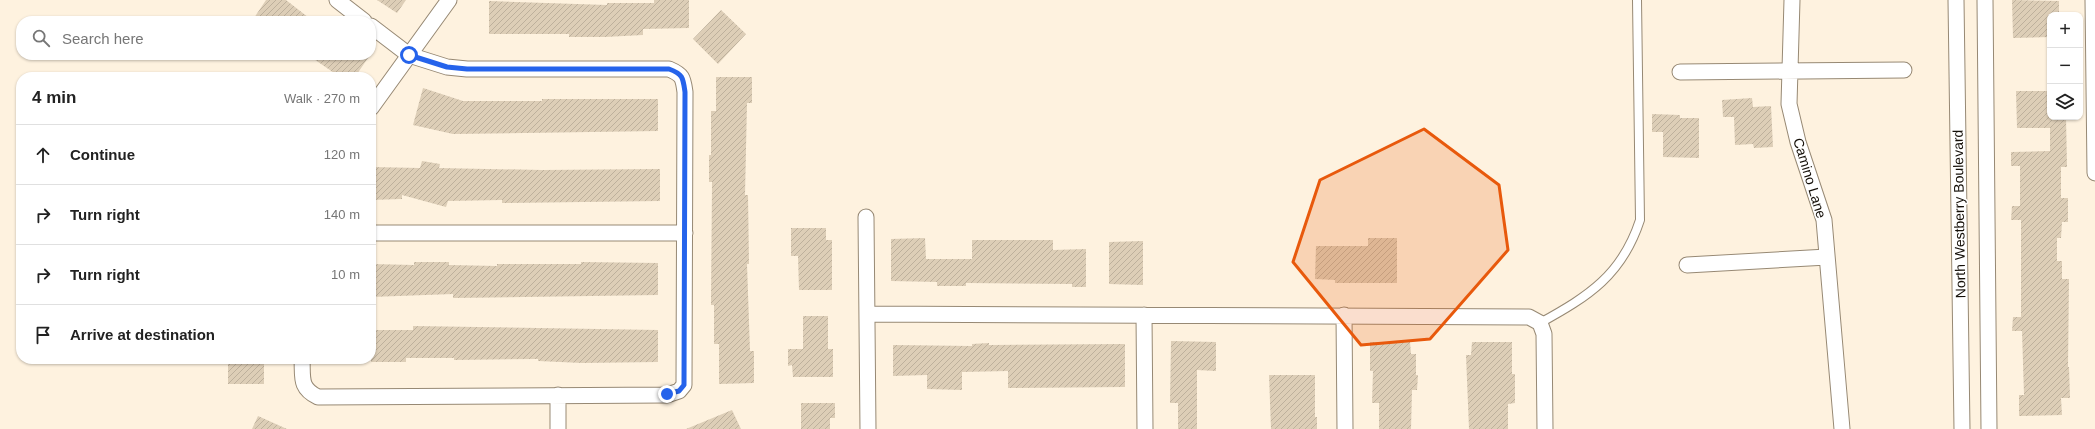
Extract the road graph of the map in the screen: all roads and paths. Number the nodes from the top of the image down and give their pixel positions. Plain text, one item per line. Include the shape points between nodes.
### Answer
1 (337, 0) edge
2 (449, 0) edge
3 (1637, 0) edge
4 (1792, 0) edge
5 (1956, 0) edge
6 (1985, 0) edge
7 (2093, 0) edge
8 (358, 16) edge
9 (376, 30) edge
10 (409, 55) junction
11 (1788, 70) junction
12 (1904, 70) dead end
13 (1680, 72) dead end
14 (376, 101) edge
15 (2095, 173) edge
16 (866, 217) dead end
17 (376, 233) edge
18 (685, 233) junction
19 (1827, 257) junction
20 (1687, 265) dead end
21 (867, 314) junction
22 (1144, 315) junction
23 (1344, 315) junction
24 (1540, 323) junction
25 (302, 364) edge
26 (558, 395) junction
27 (558, 429) edge
28 (868, 429) edge
29 (1145, 429) edge
30 (1345, 429) edge
31 (1545, 429) edge
32 (1842, 429) edge
33 (1962, 429) edge
34 (1989, 429) edge

1 - 8 street
2 - 10 street
3 - 24 lane via 1640,220 1632,242 1614,271 1578,302
4 - 11 street, Camino Lane
5 - 33 street, North Westberry Boulevard
6 - 34 street, North Westberry Boulevard
7 - 15 street
9 - 10 street
10 - 14 street
10 - 18 street via 447,67 467,69 669,69 679,73 684,81 685,92
11 - 12 street
11 - 13 street
11 - 19 street, Camino Lane via 1789,104 1798,142 1824,220
16 - 21 street
17 - 18 street
18 - 26 street via 684,385 679,391 667,394
19 - 20 street
19 - 32 street, Camino Lane
21 - 22 street
21 - 28 street
22 - 23 street
22 - 29 street
23 - 24 street via 1529,316
23 - 30 street
24 - 31 street via 1544,334
25 - 26 street via 303,384 309,393 318,397
26 - 27 street

